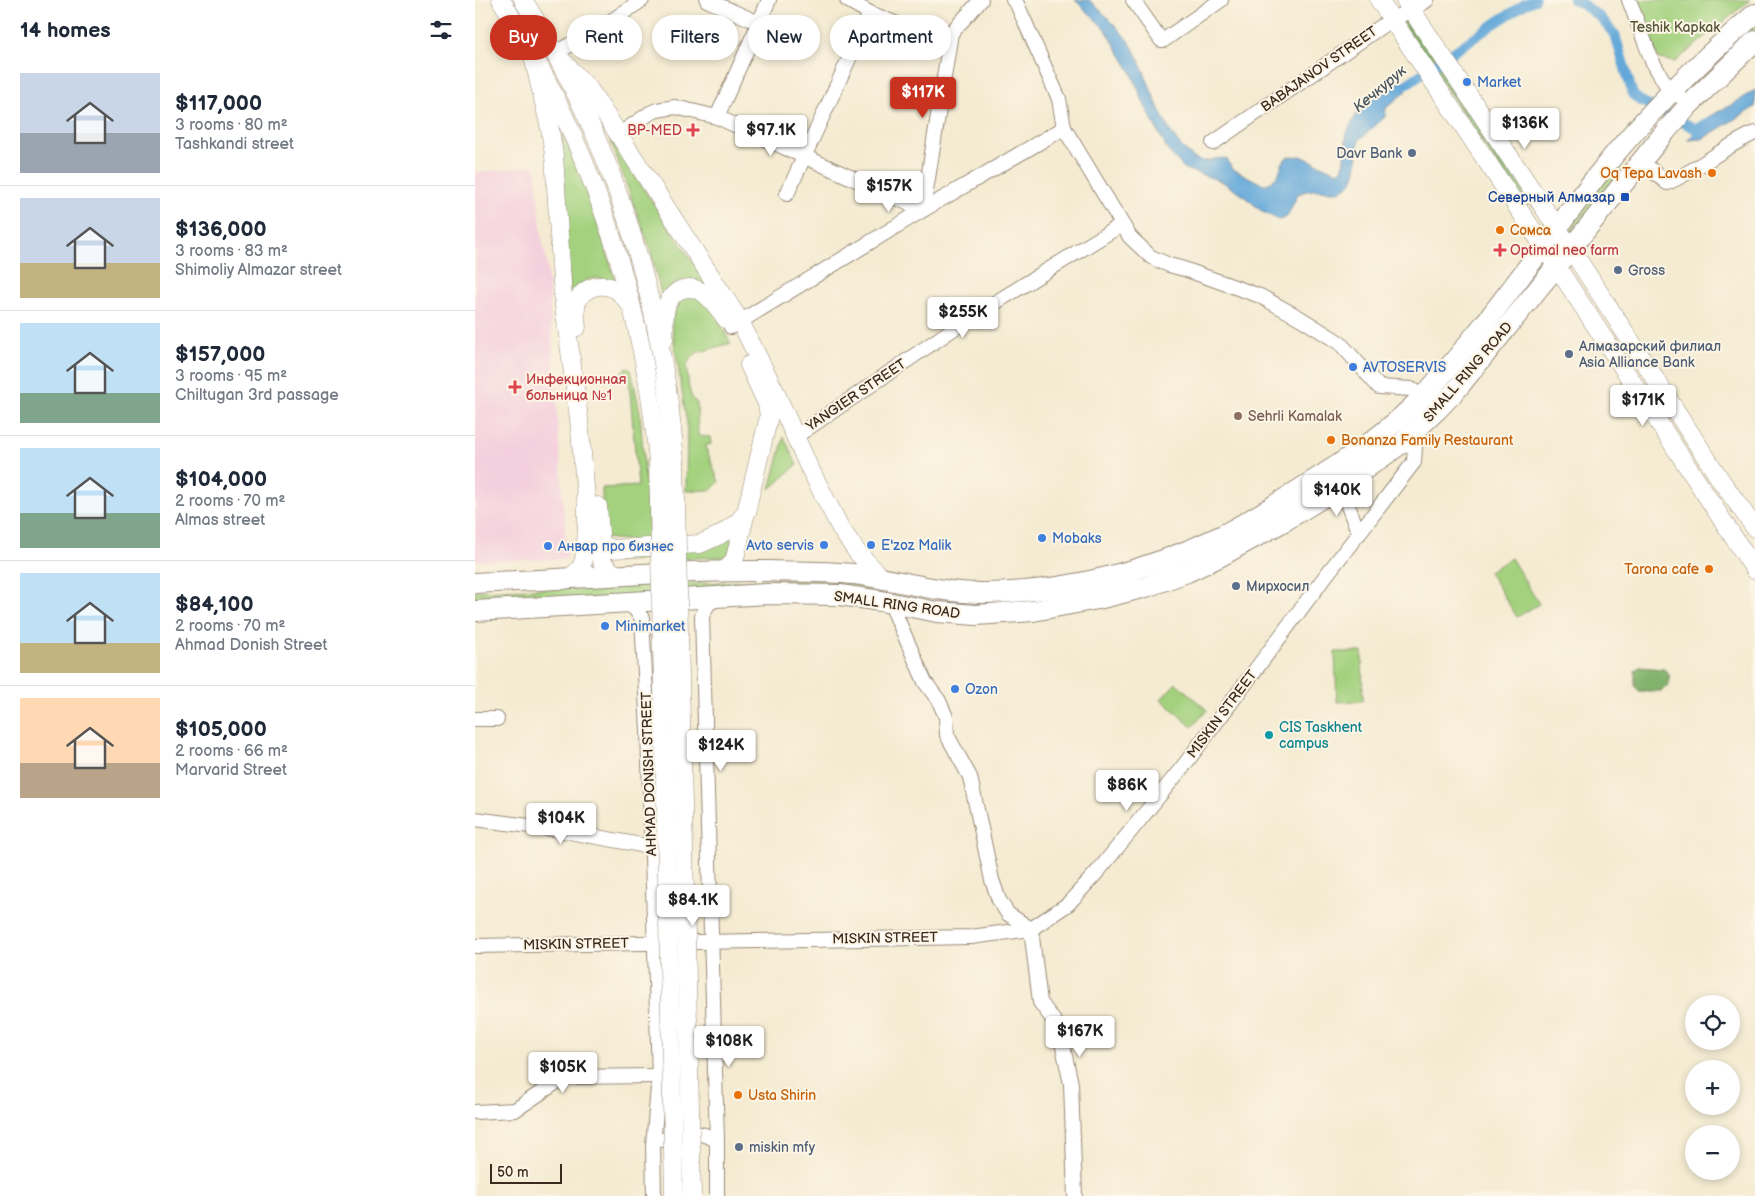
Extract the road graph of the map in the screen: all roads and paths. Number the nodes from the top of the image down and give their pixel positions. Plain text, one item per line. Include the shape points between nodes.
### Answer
1 (501, 0) edge
2 (523, 0) edge
3 (642, 0) edge
4 (707, 0) edge
5 (769, 0) edge
6 (847, 0) edge
7 (981, 0) edge
8 (1013, 0) edge
9 (1133, 0) edge
10 (1221, 0) edge
11 (1379, 0) edge
12 (1427, 0) edge
13 (1629, 0) edge
14 (1409, 5) edge
15 (870, 13) junction
16 (1755, 14) edge
17 (510, 15) edge
18 (532, 15) edge
19 (762, 15) edge
20 (875, 15) edge
21 (748, 18) edge
22 (1392, 19) junction
23 (951, 33) edge
24 (1755, 41) edge
25 (748, 48) edge
26 (557, 52) edge
27 (557, 55) edge
28 (557, 57) edge
29 (534, 60) edge
30 (536, 60) edge
31 (947, 60) edge
32 (589, 89) junction
33 (1671, 91) junction
34 (1688, 106) junction
35 (717, 117) junction
36 (1064, 128) junction
37 (1755, 133) edge
38 (618, 135) junction
39 (1213, 142) dead end
40 (602, 153) junction
41 (804, 155) junction
42 (1641, 161) junction
43 (787, 194) dead end
44 (923, 210) junction
45 (1121, 225) junction
46 (1558, 229) junction
47 (1544, 247) junction
48 (1570, 249) junction
49 (1556, 266) junction
50 (633, 308) junction
51 (735, 324) junction
52 (663, 360) junction
53 (774, 390) junction
54 (1423, 397) junction
55 (795, 437) junction
56 (1409, 437) junction
57 (666, 461) junction
58 (1338, 488) junction
59 (747, 511) junction
60 (587, 524) junction
61 (1755, 528) edge
62 (1359, 534) junction
63 (599, 544) junction
64 (1751, 548) edge
65 (1755, 570) edge
66 (721, 572) junction
67 (622, 576) junction
68 (563, 580) junction
69 (884, 580) junction
70 (475, 583) edge
71 (721, 596) junction
72 (623, 602) junction
73 (885, 602) junction
74 (475, 611) edge
75 (497, 718) dead end
76 (475, 719) edge
77 (475, 819) edge
78 (652, 847) junction
79 (1031, 929) junction
80 (711, 941) junction
81 (655, 942) junction
82 (475, 946) edge
83 (659, 1076) junction
84 (475, 1112) edge
85 (717, 1141) junction
86 (653, 1145) junction
87 (654, 1196) edge
88 (674, 1196) edge
89 (692, 1196) edge
90 (717, 1196) edge
91 (1075, 1196) edge

1 - 17 main road, AHMAD DONISH STREET
2 - 18 main road, AHMAD DONISH STREET
3 - 26 street via 601,28
4 - 21 street
5 - 19 street
6 - 15 street
7 - 23 street
8 - 36 street via 1059,99
9 - 10 street via 1161,40
11 - 22 main road
12 - 14 street, BABAJANOV STREET
13 - 33 street via 1652,61
14 - 22 street, BABAJANOV STREET
14 - 46 main road
15 - 20 street
15 - 41 street
16 - 33 highway
22 - 39 street, BABAJANOV STREET
22 - 47 main road
24 - 34 highway
25 - 35 street
27 - 32 main road
28 - 40 main road, AHMAD DONISH STREET
29 - 60 main road via 554,155 563,298 584,466
30 - 50 main road, AHMAD DONISH STREET via 585,162
31 - 44 street
32 - 38 main road
32 - 40 main road
33 - 34 street
33 - 46 highway, SMALL RING ROAD via 1597,176
34 - 42 highway
35 - 38 street via 675,107 666,108 649,113
35 - 41 street
36 - 44 street
36 - 45 street
37 - 42 street via 1667,183
38 - 51 main road
40 - 52 main road, AHMAD DONISH STREET via 636,249
41 - 43 street
41 - 44 street
42 - 48 highway
44 - 51 street
45 - 54 street via 1151,257 1260,296 1340,343 1379,387 1411,389
45 - 55 street, YANGIER STREET via 959,325
46 - 47 highway, SMALL RING ROAD
46 - 48 main road
47 - 49 main road
47 - 54 highway, SMALL RING ROAD
48 - 49 highway, SMALL RING ROAD
48 - 61 main road
49 - 56 highway, SMALL RING ROAD via 1457,389
49 - 64 main road
50 - 57 main road, AHMAD DONISH STREET via 652,408
50 - 63 main road via 616,290 600,286 584,292 575,310 594,449
51 - 52 main road via 704,294 690,288 681,290 667,306
51 - 53 main road
51 - 59 main road via 769,414
52 - 57 main road, AHMAD DONISH STREET via 671,412
53 - 55 main road
53 - 59 main road via 775,421 757,493
54 - 69 highway, SMALL RING ROAD via 1380,435 1300,490 1222,535 1164,560 1091,581 1036,590 966,592
55 - 69 main road via 841,529 857,552
56 - 58 highway, SMALL RING ROAD
56 - 62 street, MISKIN STREET via 1415,447 1415,462
57 - 88 main road, AHMAD DONISH STREET, bridge
57 - 89 main road, AHMAD DONISH STREET, bridge
58 - 62 street
58 - 73 highway, SMALL RING ROAD via 1219,557 1172,578 1122,594 1052,608 976,615
59 - 63 main road via 720,535 700,544 613,548
59 - 66 main road via 735,558
60 - 63 main road
60 - 68 main road via 583,563 573,575
62 - 79 street, MISKIN STREET via 1185,764 1099,870 1068,904
63 - 67 main road via 603,564
64 - 65 main road
66 - 67 highway, SMALL RING ROAD
66 - 69 highway, SMALL RING ROAD via 845,574
67 - 68 highway, SMALL RING ROAD
68 - 70 highway, SMALL RING ROAD
69 - 73 highway
71 - 72 highway, SMALL RING ROAD
71 - 73 highway, SMALL RING ROAD via 840,595
71 - 80 street via 708,604 702,616
72 - 74 highway, SMALL RING ROAD
72 - 78 street, AHMAD DONISH STREET via 642,618
73 - 79 street via 925,682 939,701 946,717 947,735 970,777 999,900 1009,914
75 - 76 street
77 - 78 street
78 - 81 street, AHMAD DONISH STREET
79 - 80 street, MISKIN STREET via 971,937
79 - 91 street via 1040,1002 1059,1028 1071,1084
80 - 81 street, MISKIN STREET
80 - 85 street
81 - 82 street, MISKIN STREET
81 - 83 street, AHMAD DONISH STREET
83 - 84 street via 564,1077 515,1110
83 - 86 street, AHMAD DONISH STREET
85 - 86 street via 705,1134 687,1133
85 - 90 street
86 - 87 street, AHMAD DONISH STREET

